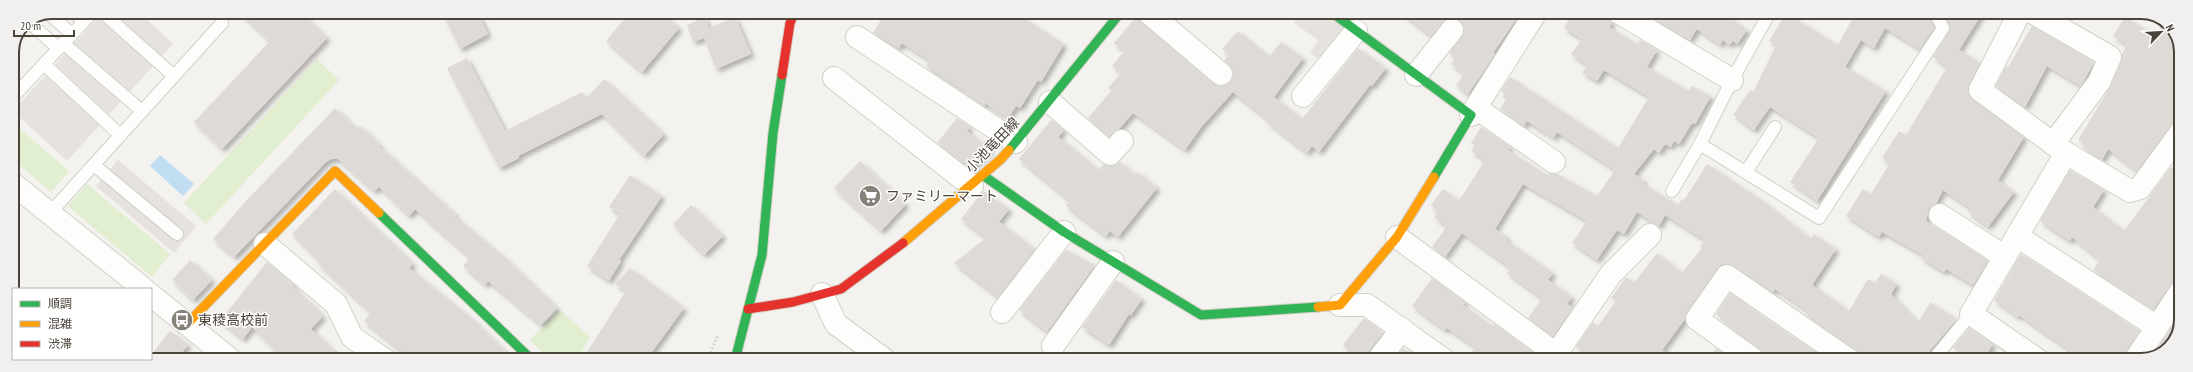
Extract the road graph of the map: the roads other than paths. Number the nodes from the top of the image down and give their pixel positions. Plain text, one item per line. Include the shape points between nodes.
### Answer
1 (52, 19) edge
2 (110, 19) edge
3 (792, 19) edge
4 (1115, 19) edge
5 (1156, 19) edge
6 (1340, 19) edge
7 (1532, 19) edge
8 (1631, 19) edge
9 (1766, 19) edge
10 (1938, 19) edge
11 (2016, 19) edge
12 (2044, 19) edge
13 (84, 21) edge
14 (222, 23) dead end
15 (34, 25) edge
16 (1452, 30) dead end
17 (1356, 31) junction
18 (857, 37) dead end
19 (65, 42) junction
20 (44, 64) junction
21 (1221, 74) dead end
22 (1416, 75) junction
23 (174, 76) junction
24 (834, 78) dead end
25 (1732, 80) junction
26 (19, 91) edge
27 (1303, 96) dead end
28 (1050, 102) junction
29 (142, 111) junction
30 (1473, 112) junction
31 (1775, 127) dead end
32 (120, 135) junction
33 (1122, 141) dead end
34 (1016, 142) junction
35 (1700, 144) junction
36 (2060, 149) junction
37 (2174, 150) edge
38 (1554, 162) dead end
39 (94, 165) junction
40 (1746, 172) junction
41 (978, 181) junction
42 (19, 189) edge
43 (1672, 191) dead end
44 (50, 213) junction
45 (1940, 215) dead end
46 (1064, 232) junction
47 (177, 234) dead end
48 (1650, 235) dead end
49 (2017, 236) junction
50 (1397, 237) junction
51 (265, 244) junction
52 (2005, 257) junction
53 (1113, 262) junction
54 (143, 288) edge
55 (822, 294) junction
56 (152, 296) edge
57 (1340, 305) junction
58 (2174, 307) edge
59 (748, 309) junction
60 (1002, 312) dead end
61 (1971, 314) junction
62 (187, 324) junction
63 (2157, 327) junction
64 (1402, 329) junction
65 (1053, 346) dead end
66 (222, 353) edge
67 (375, 353) edge
68 (525, 353) edge
69 (737, 353) edge
70 (875, 353) edge
71 (1383, 353) edge
72 (1435, 353) edge
73 (1549, 353) edge
74 (1557, 353) edge
75 (1744, 353) edge
76 (1839, 353) edge
77 (1940, 353) edge
78 (2028, 353) edge
79 (2140, 353) edge

1 - 19 lane
2 - 23 lane
3 - 59 street via 773,133 762,255
4 - 28 street, 小池竜田線
5 - 21 street
6 - 17 street
7 - 30 street
8 - 25 street
9 - 25 lane
10 - 40 lane via 1943,28 1819,218
11 - 36 street via 1980,90
12 - 36 street via 2110,57 2099,82
13 - 19 lane
14 - 23 lane
15 - 19 lane
16 - 22 street
17 - 22 street
17 - 27 street
18 - 34 street
19 - 20 lane
19 - 29 lane
20 - 26 lane
20 - 32 lane
22 - 30 street
23 - 29 lane
24 - 41 street
25 - 35 lane
28 - 33 street via 1110,154
28 - 34 street, 小池竜田線
29 - 32 lane
30 - 38 street
30 - 50 street
31 - 40 lane
32 - 39 lane
34 - 41 street, 小池竜田線
35 - 40 lane
35 - 43 lane
36 - 37 street via 2130,191 2140,188
36 - 49 street
39 - 44 lane
39 - 47 lane
41 - 46 street
41 - 55 street, 小池竜田線 via 897,248 841,289
42 - 44 street
44 - 54 street
45 - 52 street
46 - 53 street
46 - 60 street
48 - 74 street via 1611,274
49 - 52 street
49 - 63 street
50 - 57 street
50 - 73 street
51 - 62 street
51 - 67 street via 336,304 352,337
51 - 68 street via 335,171
52 - 61 street
53 - 57 street via 1201,315
53 - 65 street
55 - 59 street, 小池竜田線 via 793,302
55 - 70 street via 836,324
56 - 62 street
57 - 64 street via 1367,304
58 - 63 street
59 - 69 street
61 - 77 lane
61 - 78 street
62 - 66 street
63 - 79 street
64 - 71 street
64 - 72 street
75 - 76 street via 1697,319 1727,276

